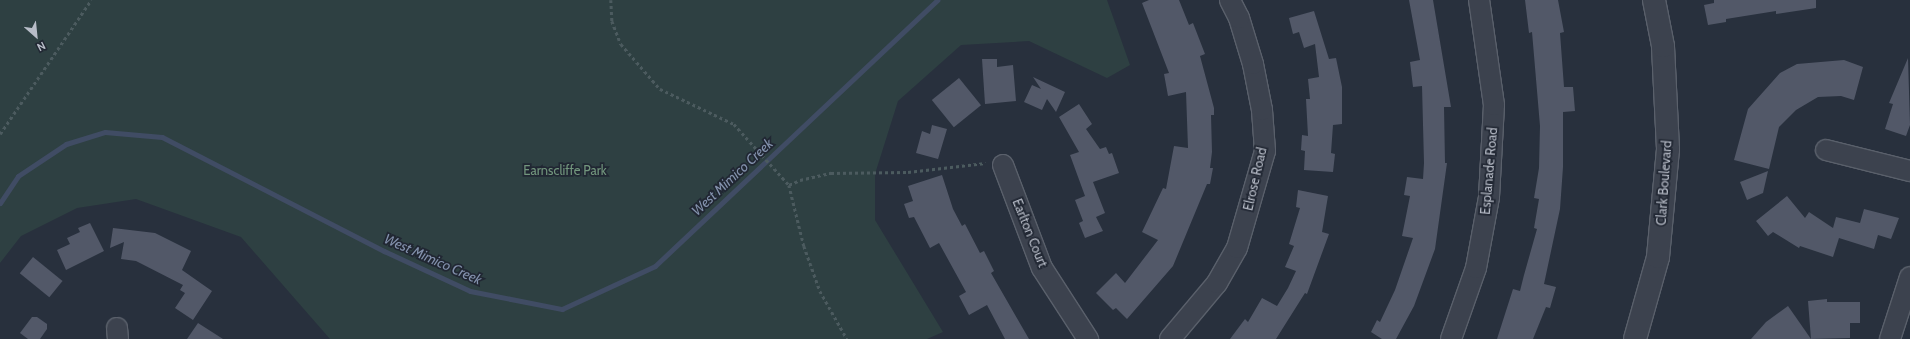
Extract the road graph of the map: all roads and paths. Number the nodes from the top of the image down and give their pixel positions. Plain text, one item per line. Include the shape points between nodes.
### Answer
1 (91, 0) edge
2 (611, 0) edge
3 (1230, 0) edge
4 (1479, 0) edge
5 (1654, 0) edge
6 (0, 134) edge
7 (1826, 150) dead end
8 (1003, 165) joint
9 (1910, 171) edge
10 (789, 185) junction
11 (1910, 276) edge
12 (847, 339) edge
13 (1088, 339) edge
14 (1170, 339) edge
15 (1452, 339) edge
16 (1635, 339) edge
17 (1890, 339) edge

1 - 6 path
2 - 10 path via 612,21 621,44 660,89 682,101 720,115 734,124
3 - 14 street, Elrose Road via 1239,18 1253,64 1262,110 1265,151 1237,248 1217,283
4 - 15 street, Esplanade Road via 1494,105 1489,197 1476,268
5 - 16 street, Clark Boulevard via 1663,46 1668,149 1658,257
7 - 9 street
8 - 10 path via 982,163 908,172 831,173
8 - 13 street, Earlton Court via 1042,268
10 - 12 path via 804,246 820,291
11 - 17 street

